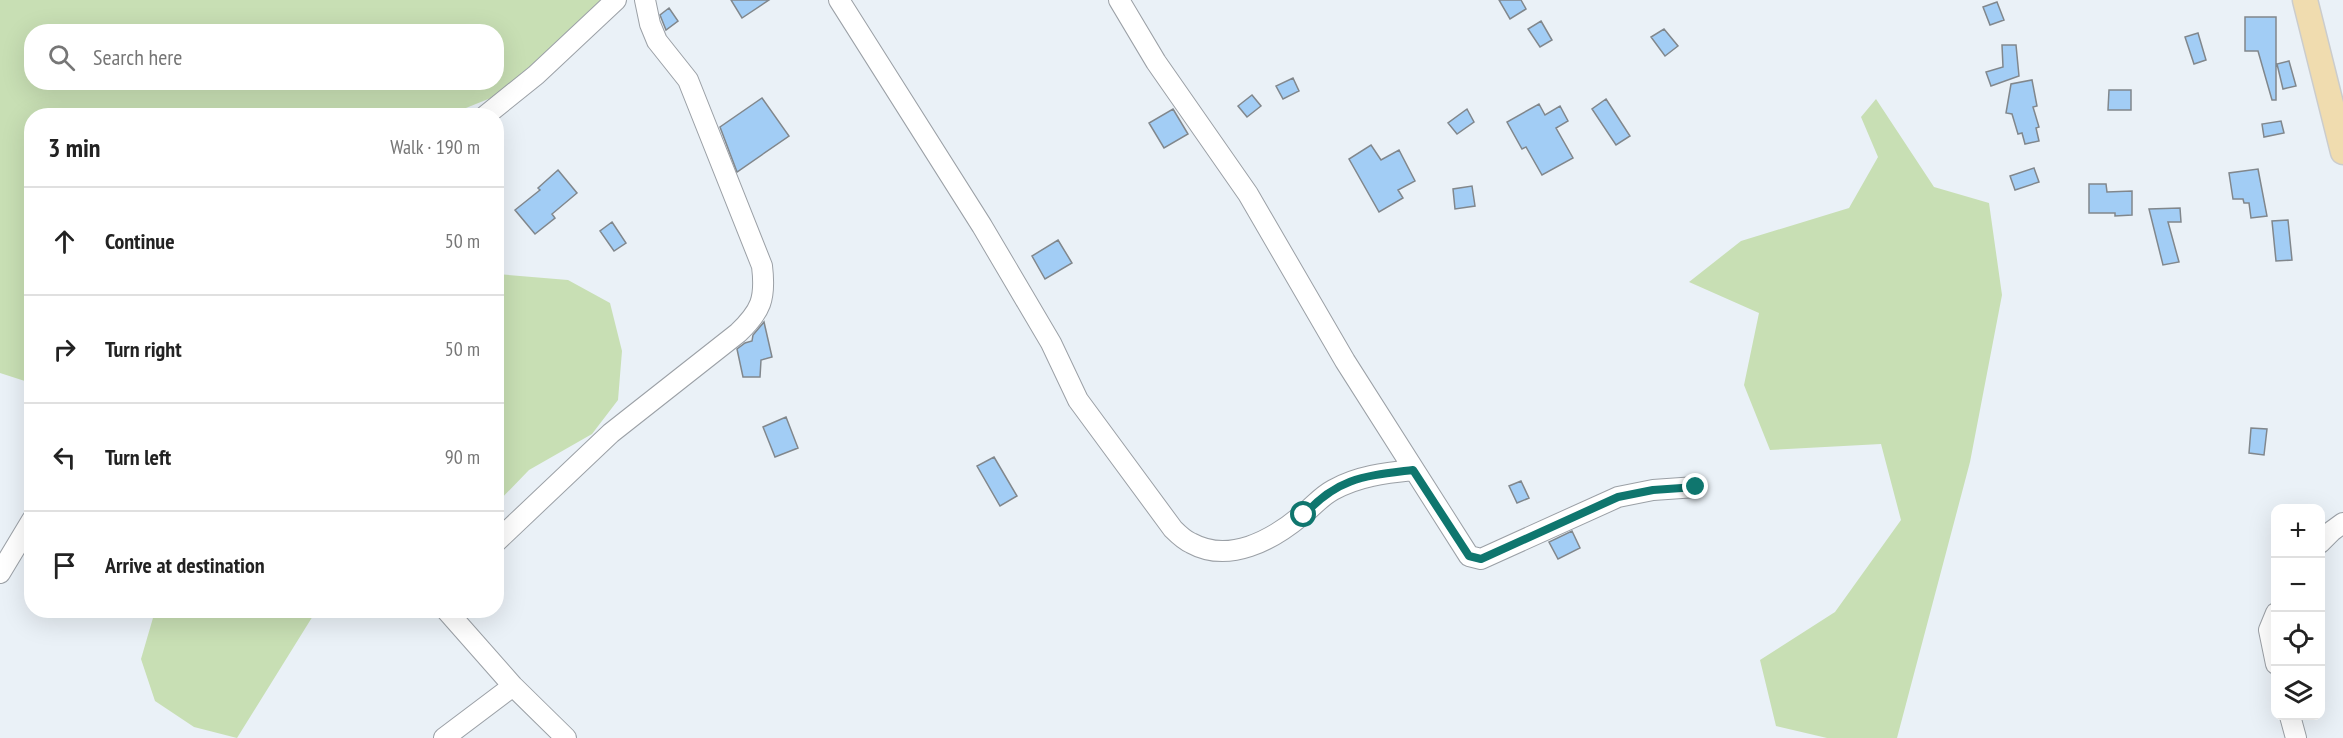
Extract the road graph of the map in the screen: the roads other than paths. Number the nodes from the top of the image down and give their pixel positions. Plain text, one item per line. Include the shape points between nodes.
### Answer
1 (616, 0) edge
2 (645, 0) edge
3 (839, 0) edge
4 (1119, 0) edge
5 (2304, 0) edge
6 (495, 108) edge
7 (2343, 152) edge
8 (1413, 470) junction
9 (1696, 487) dead end
10 (2343, 523) edge
11 (24, 533) edge
12 (504, 534) edge
13 (2325, 538) edge
14 (0, 573) edge
15 (453, 618) edge
16 (2271, 625) edge
17 (2271, 640) edge
18 (513, 686) junction
19 (2290, 720) edge
20 (444, 738) edge
21 (566, 738) edge
22 (2296, 738) edge

1 - 6 street
2 - 12 street via 657,41 688,80 762,266 762,302 738,333 611,434
3 - 8 street via 988,236 1051,342 1078,400 1173,529 1190,543 1227,551 1248,548 1275,536 1304,515 1320,497 1352,480
4 - 8 street via 1156,62 1248,194 1344,361
5 - 7 main road
8 - 9 street via 1469,556 1481,559 1618,497
10 - 13 street
11 - 14 street
15 - 18 street
16 - 17 street
18 - 20 street
18 - 21 street
19 - 22 street

